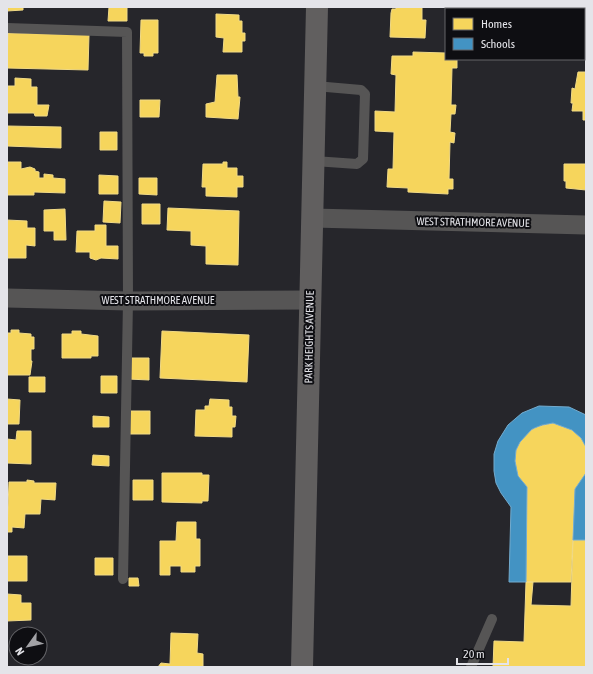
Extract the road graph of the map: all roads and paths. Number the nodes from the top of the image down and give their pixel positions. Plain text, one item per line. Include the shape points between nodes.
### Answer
1 (317, 7) edge
2 (7, 28) edge
3 (315, 86) junction
4 (314, 161) junction
5 (313, 218) junction
6 (586, 225) edge
7 (7, 298) edge
8 (310, 300) junction
9 (128, 301) junction
10 (123, 579) dead end
11 (492, 619) dead end
12 (302, 667) edge
13 (471, 667) edge

1 - 3 main road, PARK HEIGHTS AVENUE
2 - 9 lane via 127,32
3 - 4 main road, PARK HEIGHTS AVENUE
3 - 4 lane via 360,90 365,94 363,159 357,164
4 - 5 main road, PARK HEIGHTS AVENUE
5 - 6 street, WEST STRATHMORE AVENUE
5 - 8 main road, PARK HEIGHTS AVENUE
7 - 9 street, WEST STRATHMORE AVENUE
8 - 9 street, WEST STRATHMORE AVENUE
8 - 12 main road, PARK HEIGHTS AVENUE
9 - 10 lane
11 - 13 lane

